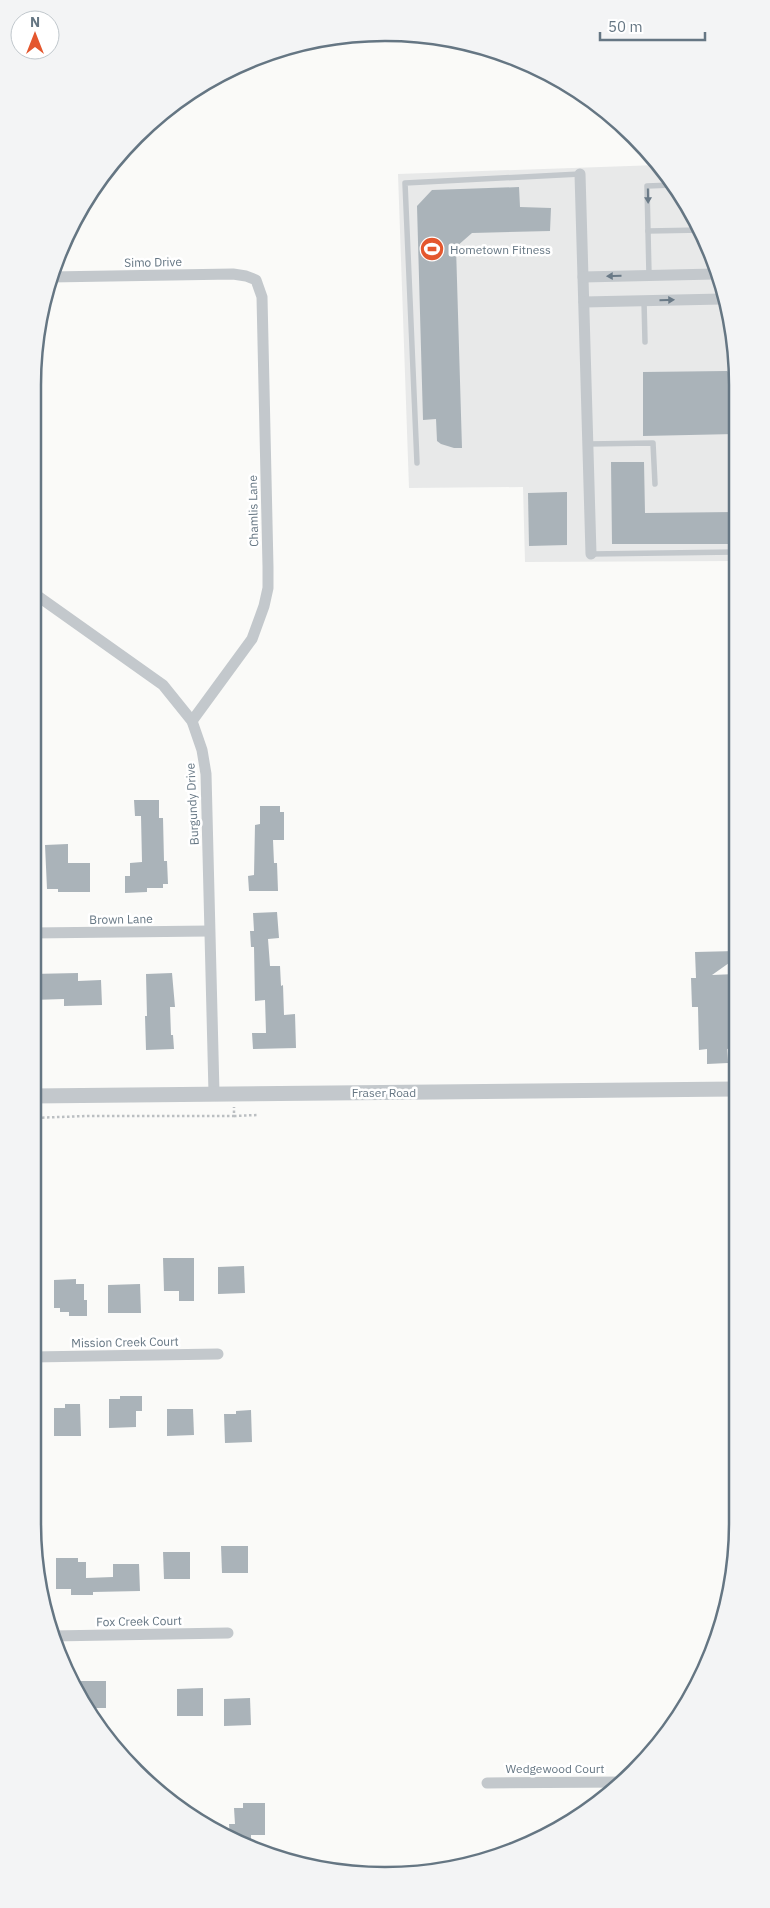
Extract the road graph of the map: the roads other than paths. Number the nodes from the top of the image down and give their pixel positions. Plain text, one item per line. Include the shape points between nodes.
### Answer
1 (580, 174) joint
2 (665, 185) edge
3 (692, 230) edge
4 (648, 231) junction
5 (711, 274) edge
6 (649, 275) junction
7 (58, 277) edge
8 (583, 277) junction
9 (256, 280) joint
10 (718, 299) edge
11 (644, 301) junction
12 (584, 302) junction
13 (645, 342) dead end
14 (588, 444) junction
15 (417, 463) dead end
16 (655, 484) dead end
17 (729, 552) edge
18 (591, 554) joint
19 (41, 598) edge
20 (192, 721) junction
21 (209, 931) junction
22 (41, 934) edge
23 (729, 1089) edge
24 (214, 1093) junction
25 (41, 1096) edge
26 (218, 1354) dead end
27 (41, 1357) edge
28 (228, 1633) dead end
29 (60, 1636) edge
30 (611, 1782) edge
31 (487, 1783) dead end

1 - 8 street
1 - 15 lane via 405,183
2 -> 4 lane via 648,186
3 - 4 lane
4 - 6 lane
5 - 6 street
6 -> 8 street
7 - 9 street, Simo Drive via 233,274
8 - 12 street
9 - 20 street, Chamlis Lane via 262,297 266,597 252,639
11 -> 10 street
11 - 12 street
11 - 13 lane
12 - 14 street
14 - 16 lane via 653,443
14 - 18 street
17 - 18 lane
19 - 20 street, Burgundy Drive via 163,685
20 - 21 street, Burgundy Drive via 206,774
21 - 22 street, Brown Lane
21 - 24 street, Burgundy Drive
23 - 24 street, Fraser Road
24 - 25 street, Fraser Road
26 - 27 street, Mission Creek Court
28 - 29 street, Fox Creek Court
30 - 31 street, Wedgewood Court

